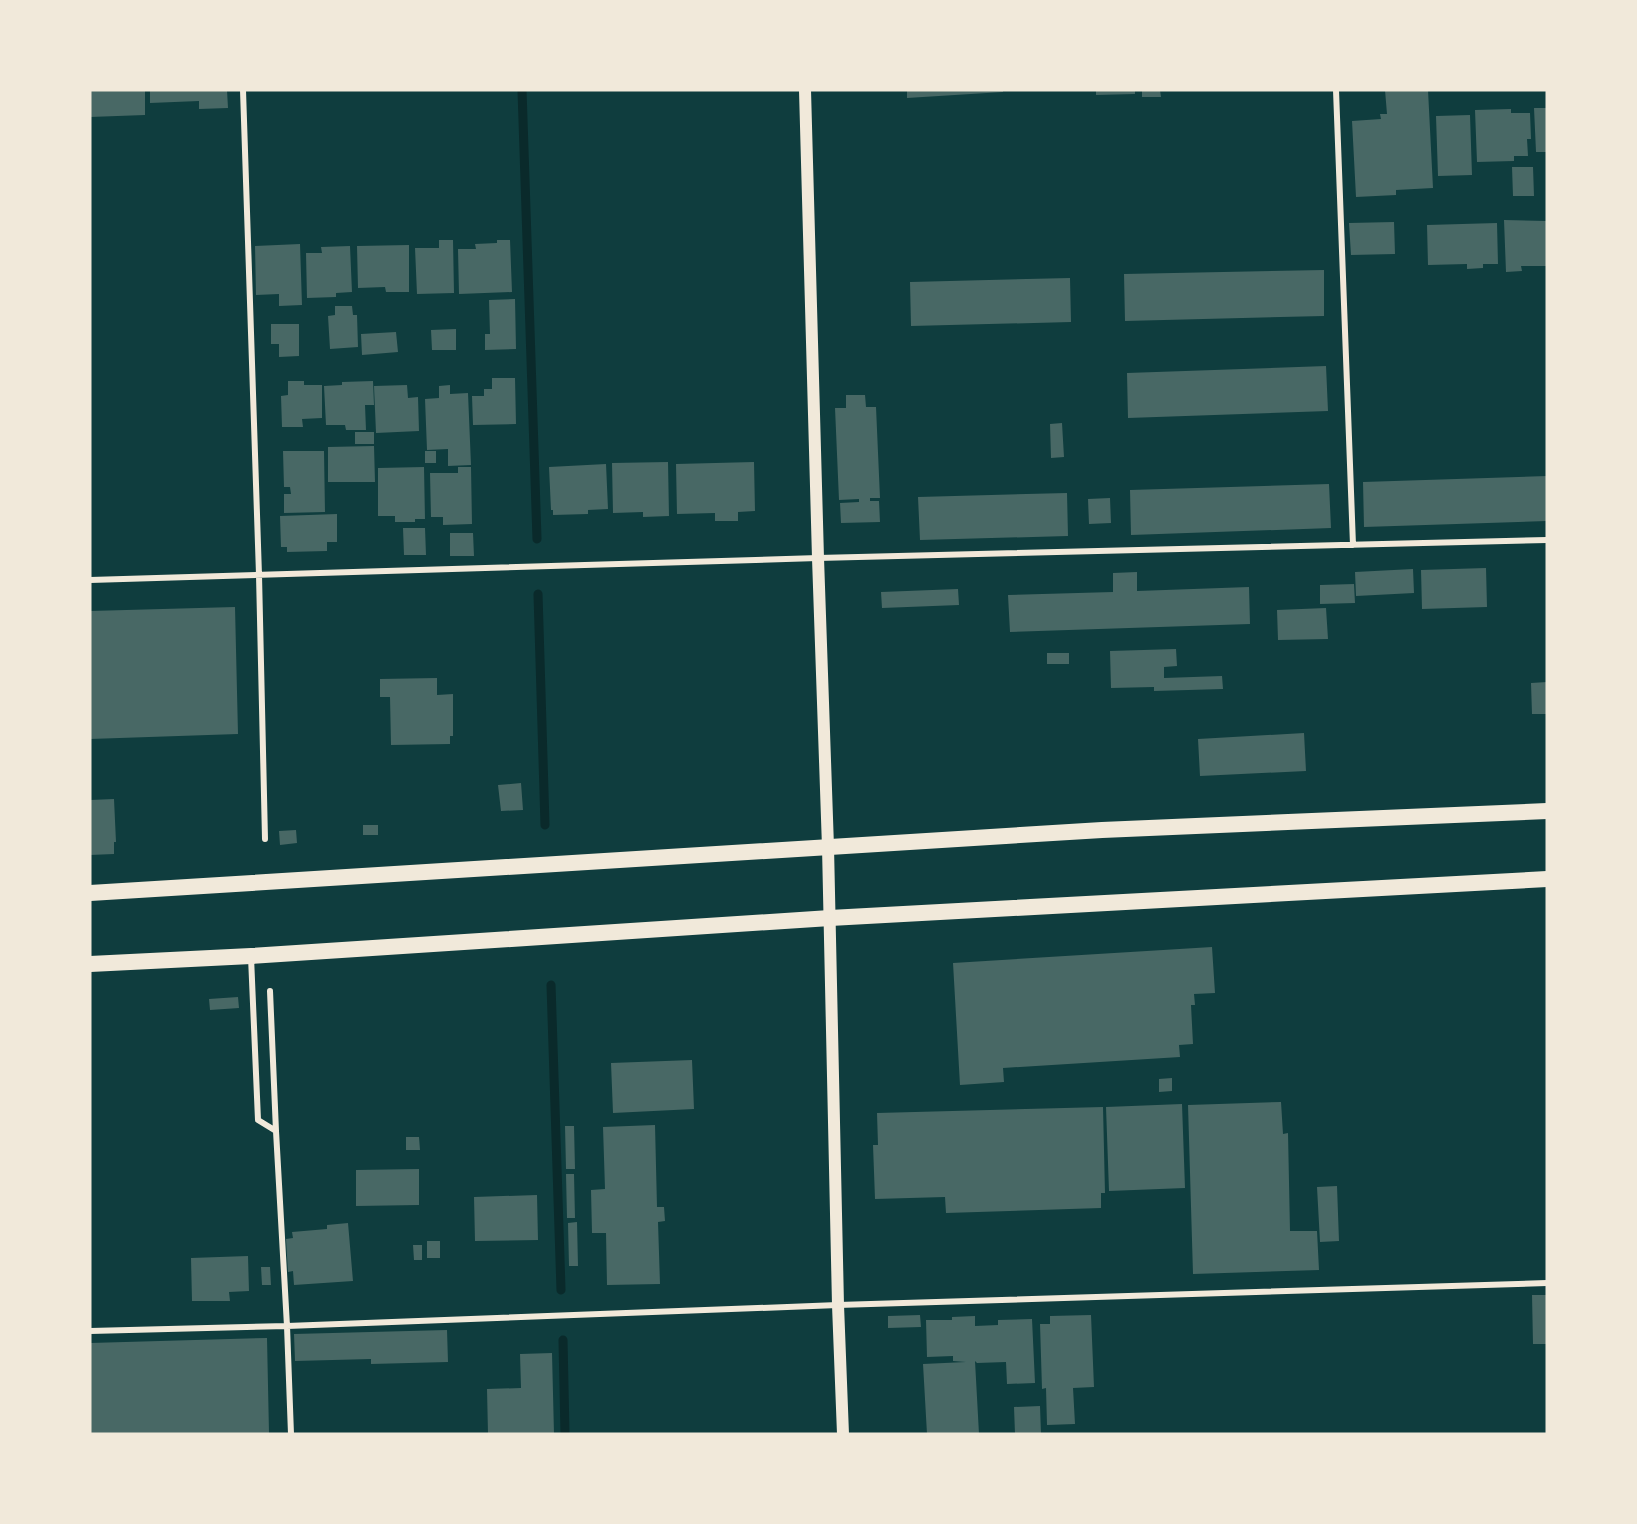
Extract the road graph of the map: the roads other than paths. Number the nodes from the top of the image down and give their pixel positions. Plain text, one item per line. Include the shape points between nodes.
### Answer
1 (243, 90) edge
2 (805, 90) edge
3 (1336, 90) edge
4 (1547, 540) edge
5 (1353, 545) junction
6 (818, 558) junction
7 (259, 575) junction
8 (90, 580) edge
9 (1547, 811) edge
10 (265, 839) dead end
11 (828, 847) junction
12 (1547, 879) edge
13 (90, 893) edge
14 (830, 918) junction
15 (251, 956) junction
16 (90, 964) edge
17 (270, 991) dead end
18 (276, 1131) junction
19 (1547, 1282) edge
20 (838, 1305) junction
21 (287, 1326) junction
22 (90, 1331) edge
23 (291, 1434) edge
24 (843, 1434) edge

1 - 7 street
2 - 6 main road
3 - 5 street
4 - 5 street
5 - 6 street
6 - 7 street
6 - 11 main road
7 - 8 street
7 - 10 street
9 - 11 highway via 1102,830
11 - 13 highway
11 - 14 main road
12 - 14 highway
14 - 15 highway
14 - 20 main road
15 - 16 highway
15 - 18 street via 258,1120
17 - 18 street
18 - 21 street
19 - 20 street
20 - 21 street
20 - 24 main road
21 - 22 street
21 - 23 street

